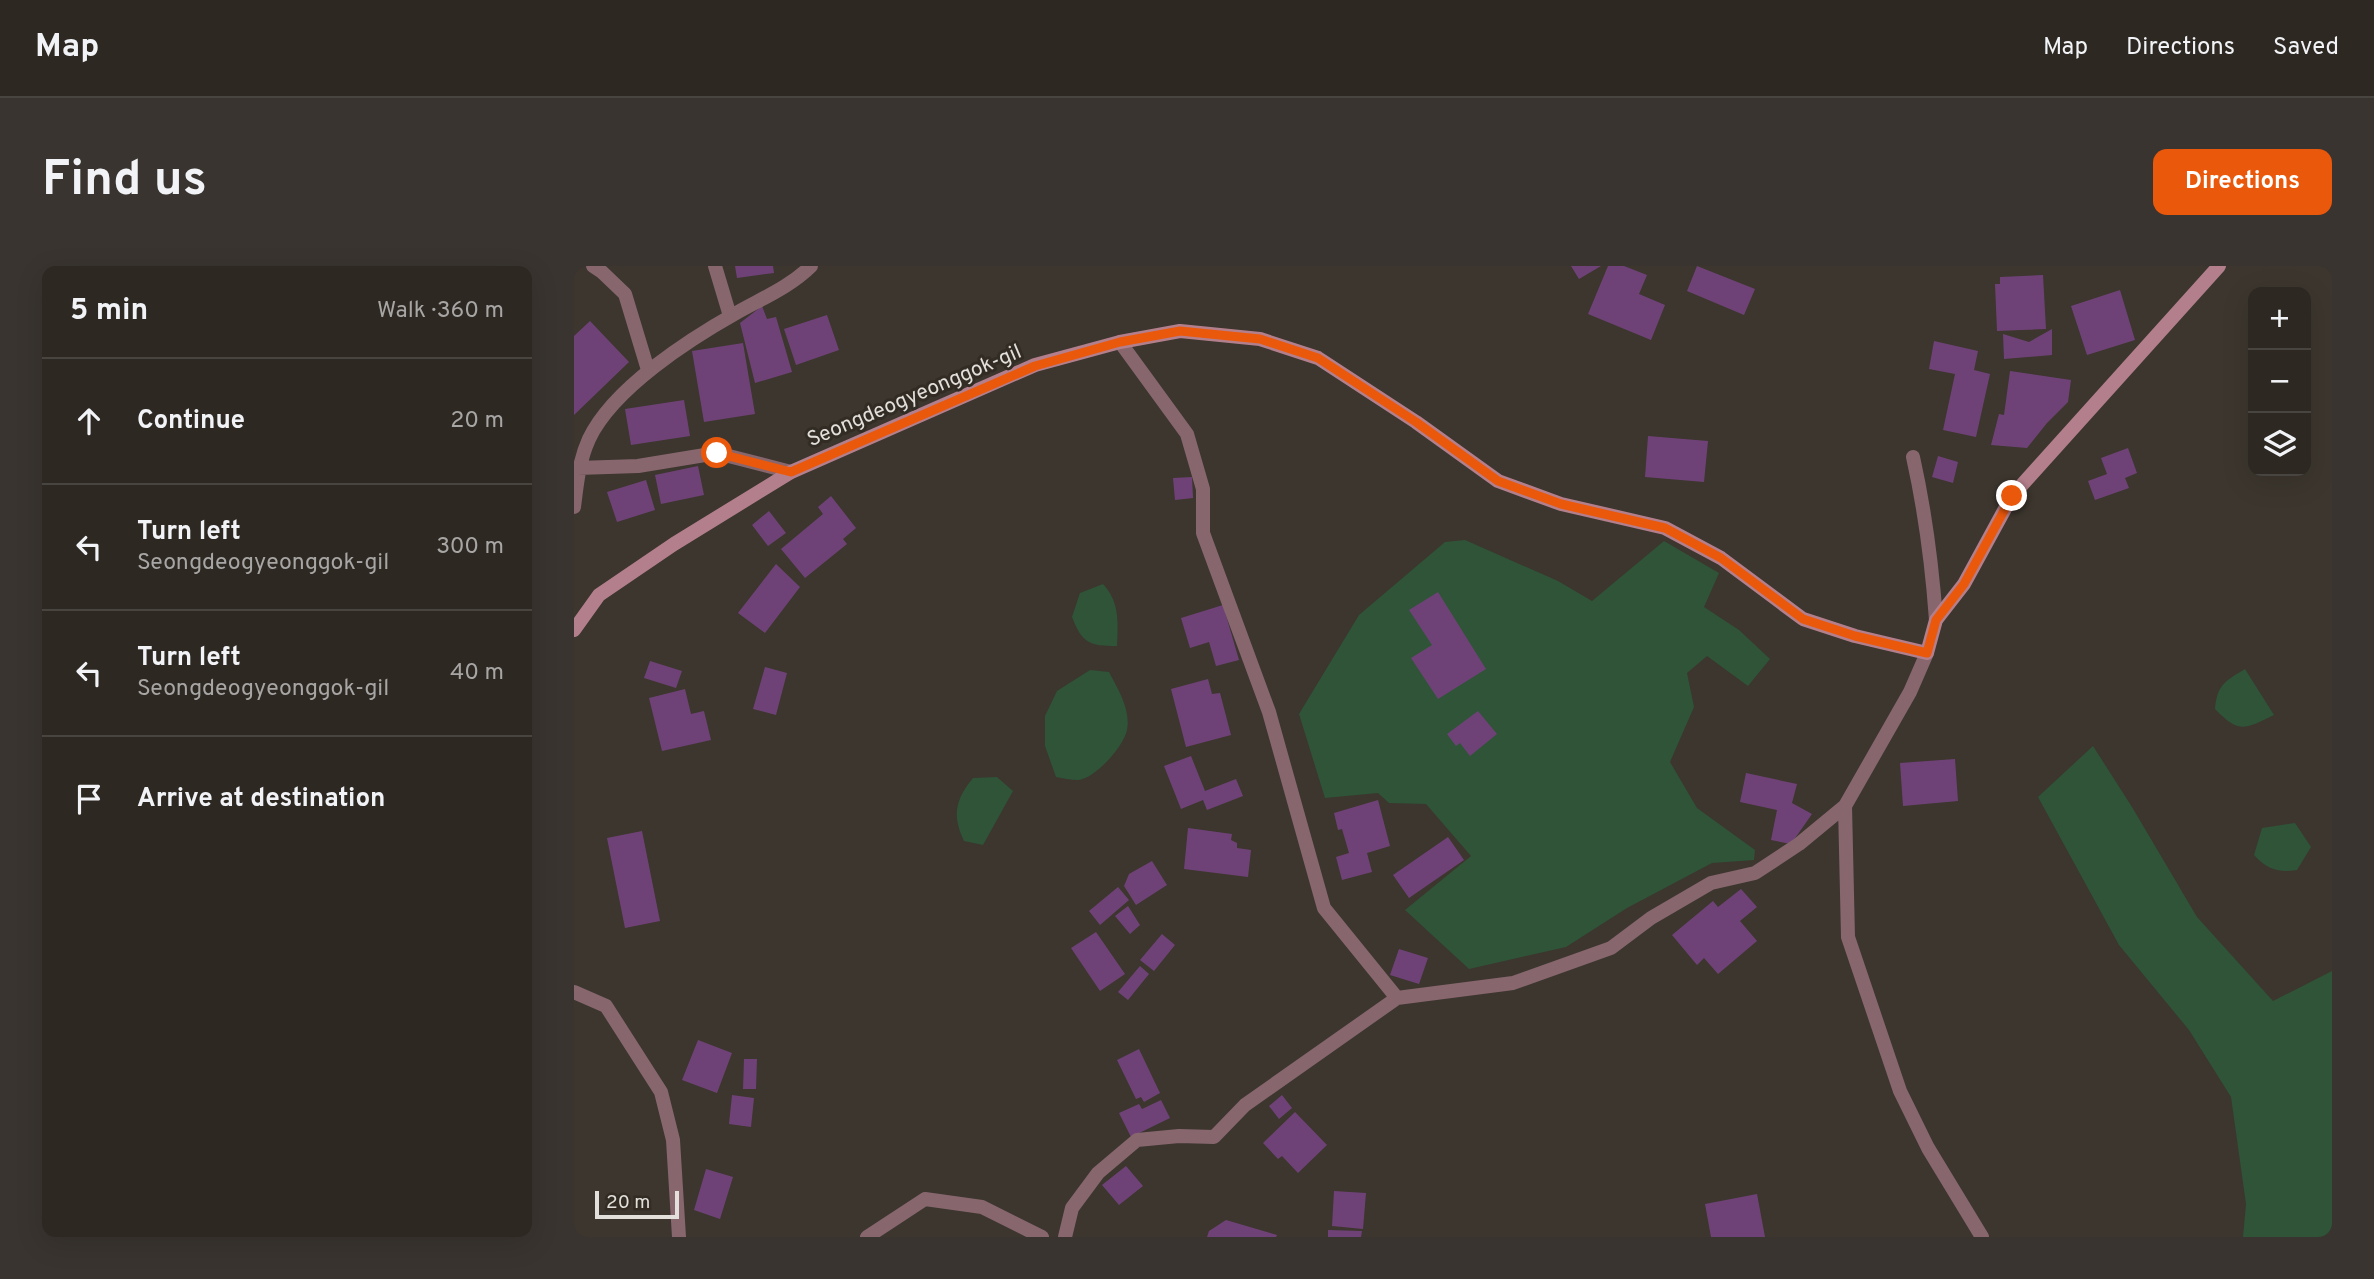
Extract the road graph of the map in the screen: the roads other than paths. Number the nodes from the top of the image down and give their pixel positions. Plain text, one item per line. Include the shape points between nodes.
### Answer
1 (593, 266) edge
2 (715, 266) edge
3 (811, 266) edge
4 (2219, 266) edge
5 (730, 316) junction
6 (1120, 342) junction
7 (648, 370) junction
8 (1913, 457) dead end
9 (579, 468) junction
10 (791, 472) junction
11 (574, 507) edge
12 (1936, 620) junction
13 (574, 629) edge
14 (1927, 653) junction
15 (1845, 806) junction
16 (574, 992) edge
17 (1397, 998) junction
18 (679, 1237) edge
19 (867, 1237) edge
20 (1042, 1237) edge
21 (1065, 1237) edge
22 (1982, 1237) edge

1 - 7 street via 625,294
2 - 5 street
3 - 5 street via 800,277
4 - 12 main road via 2012,496 1964,584
5 - 7 street
6 - 10 main road, Seongdeogyeonggok-gil via 1035,366
6 - 14 main road, Seongdeogyeonggok-gil via 1180,331 1260,339 1318,358 1498,481 1561,504 1665,528 1721,558 1803,619
6 - 17 street via 1187,434 1203,489 1203,533 1269,712 1324,908
7 - 9 street via 609,407
8 - 12 street via 1927,524
9 - 10 street via 638,466 717,453
9 - 11 street
10 - 13 main road, Seongdeogyeonggok-gil via 599,595
12 - 14 main road
14 - 15 street
15 - 17 street via 1800,844 1755,873 1711,883 1611,948 1513,983
15 - 22 street via 1848,937 1900,1091
16 - 18 street via 606,1006 661,1092 673,1140
17 - 21 street via 1245,1105 1214,1137 1137,1140 1098,1173 1072,1208
19 - 20 street via 925,1199 982,1206

